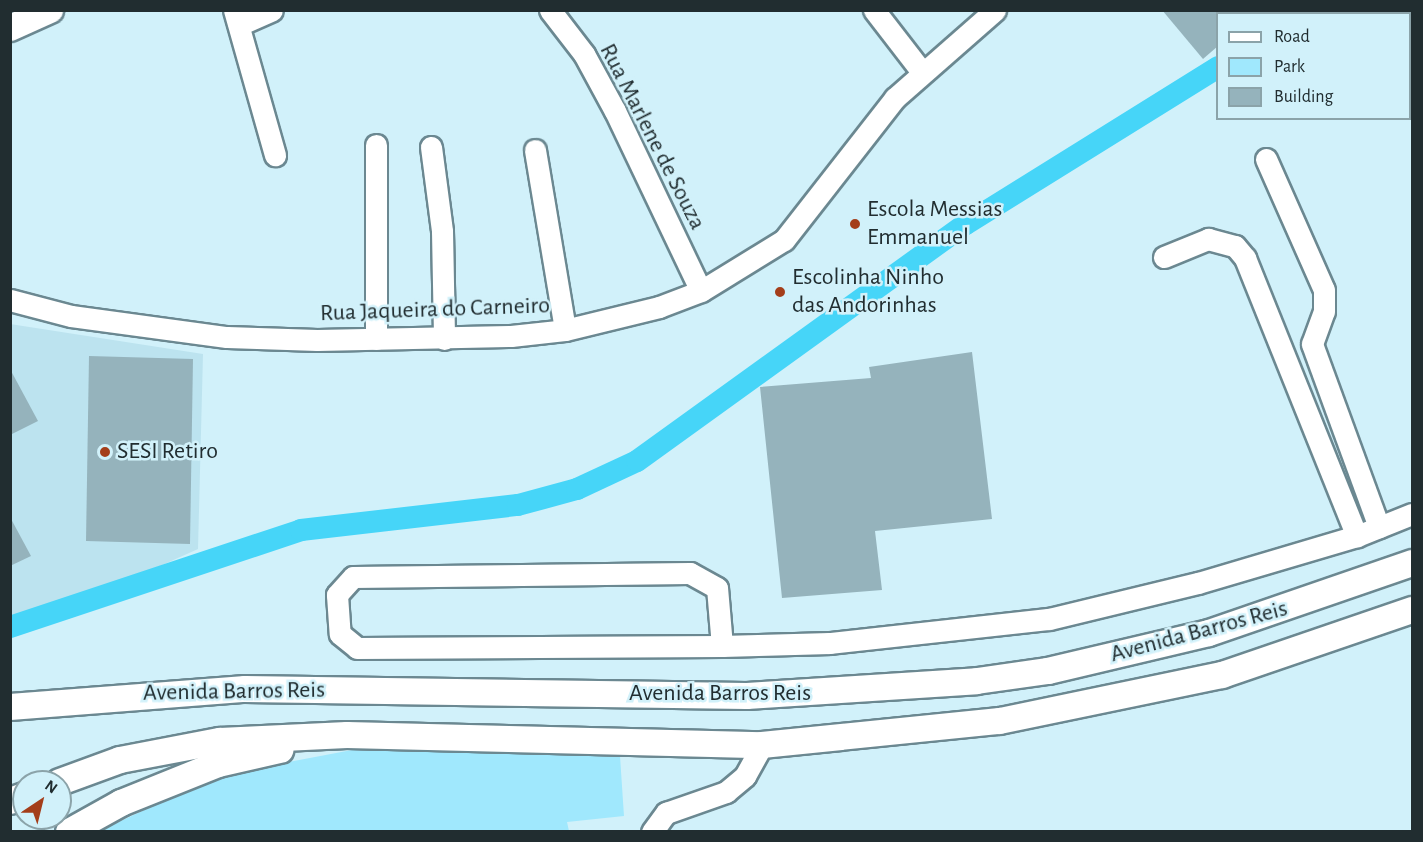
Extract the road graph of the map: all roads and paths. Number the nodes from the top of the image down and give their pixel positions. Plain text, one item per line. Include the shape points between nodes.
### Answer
1 (50, 10) edge
2 (273, 10) edge
3 (550, 10) edge
4 (874, 10) edge
5 (994, 11) edge
6 (236, 18) edge
7 (10, 28) edge
8 (922, 72) junction
9 (376, 144) dead end
10 (431, 147) dead end
11 (535, 150) dead end
12 (275, 155) dead end
13 (1266, 159) dead end
14 (1164, 257) dead end
15 (701, 291) junction
16 (10, 300) edge
17 (565, 330) junction
18 (376, 339) junction
19 (444, 339) junction
20 (1413, 514) edge
21 (1379, 527) junction
22 (1357, 536) junction
23 (1413, 563) edge
24 (1413, 610) edge
25 (722, 645) junction
26 (10, 707) edge
27 (347, 735) junction
28 (762, 745) junction
29 (72, 779) edge
30 (69, 831) edge
31 (652, 831) edge

1 - 7 main road
2 - 6 street
3 - 15 street, Rua Marlene de Souza via 584,54 615,111
4 - 8 street
5 - 8 street, Rua Jaqueira do Carneiro
6 - 12 street
8 - 15 street, Rua Jaqueira do Carneiro via 876,120 805,220 755,261
9 - 18 street
10 - 19 street via 442,231
11 - 17 street
13 - 21 street via 1324,290 1324,311 1312,344
14 - 22 street via 1208,239 1235,246 1245,258
15 - 17 street, Rua Jaqueira do Carneiro via 659,307
16 - 18 street, Rua Jaqueira do Carneiro via 71,316 227,337
17 - 19 street, Rua Jaqueira do Carneiro
18 - 19 street, Rua Jaqueira do Carneiro
20 - 21 street
21 - 22 street
22 - 25 street via 1049,619 830,644
23 - 26 main road, Avenida Barros Reis via 1209,633 1048,671 966,682 747,696 244,688
24 - 28 main road, Avenida Barros Reis via 1222,675 1127,698 1000,721
25 - 25 street via 357,648 339,634 337,595 353,577 690,573 717,588
27 - 28 main road, Avenida Barros Reis
27 - 29 main road, Avenida Barros Reis via 173,748
27 - 30 main road via 218,764 121,803
28 - 31 street via 745,776 726,792 666,813

